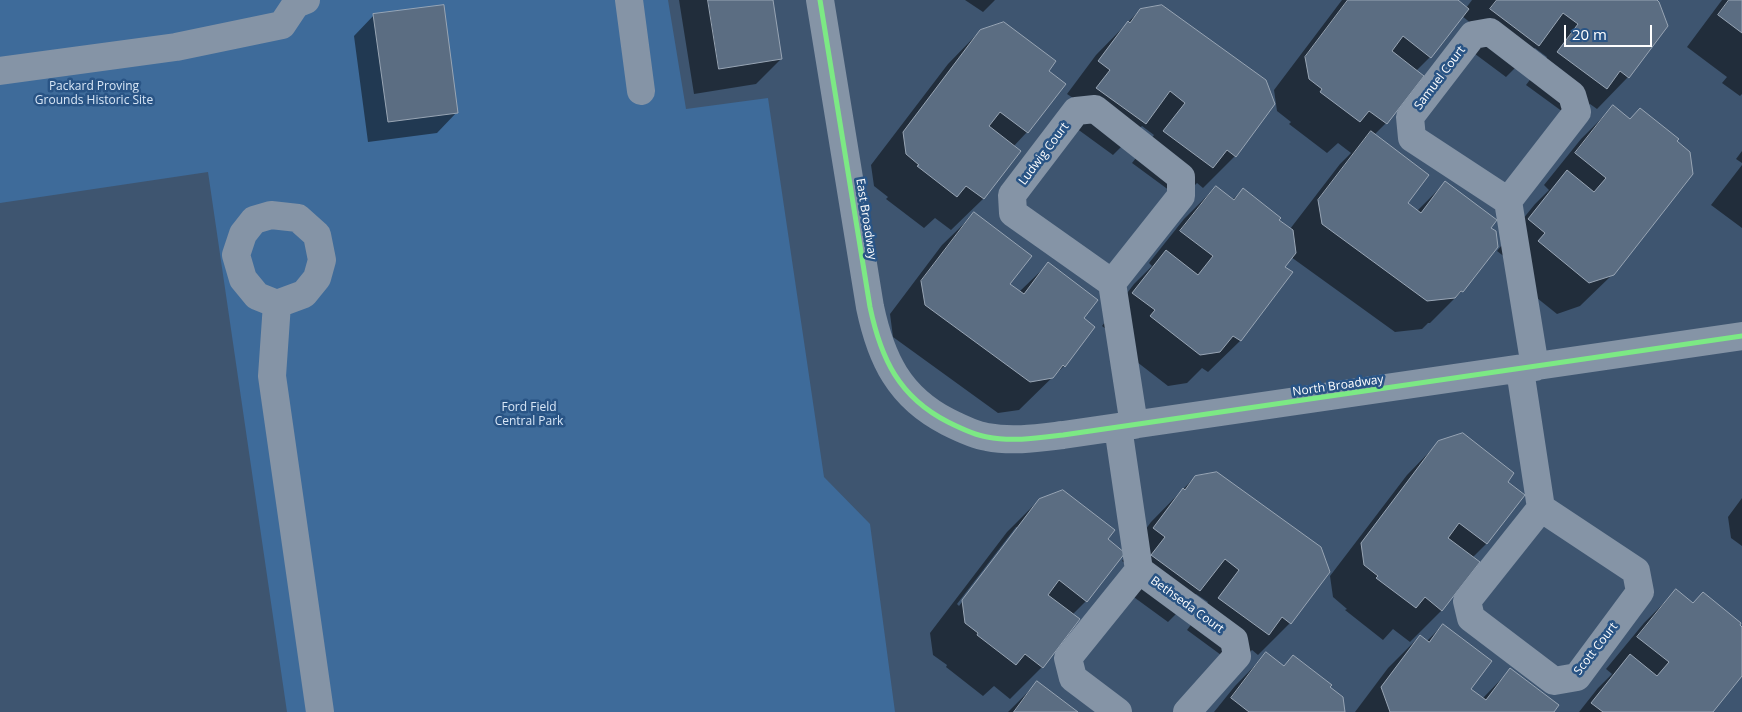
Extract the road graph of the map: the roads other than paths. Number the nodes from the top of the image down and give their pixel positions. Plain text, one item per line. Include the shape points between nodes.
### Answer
1 (306, 0) edge
2 (629, 0) edge
3 (820, 0) edge
4 (0, 71) edge
5 (641, 91) dead end
6 (1508, 202) junction
7 (1112, 283) junction
8 (277, 304) dead end
9 (1742, 336) edge
10 (1527, 369) junction
11 (941, 418) joint
12 (1126, 426) junction
13 (1541, 508) junction
14 (1139, 570) junction
15 (320, 712) edge
16 (1118, 712) edge
17 (1187, 712) edge

1 - 4 street via 296,4 282,25 176,47
2 - 5 street
3 - 11 street, East Broadway via 874,324 892,374 919,402
6 - 6 street, Samuel Court via 1577,112 1572,95 1490,32 1473,35 1410,117 1412,138
6 - 10 street
7 - 7 street, Ludwig Court via 1182,196 1181,177 1095,109 1076,111 1012,195 1012,213
7 - 12 street
8 - 15 street via 272,376
9 - 10 street, North Broadway
10 - 12 street, North Broadway
10 - 13 street
11 - 12 street, North Broadway via 962,429 1006,440
12 - 14 street, Bethseda Court
13 - 13 street, Scott Court via 1467,601 1471,618 1554,681 1577,677 1640,592 1636,571
14 - 16 street, Bethseda Court via 1068,658 1073,678
14 - 17 street, Bethseda Court via 1234,640 1236,656

